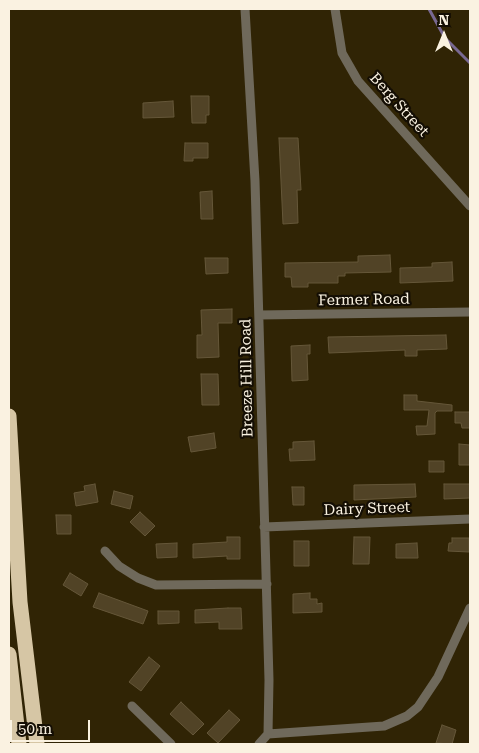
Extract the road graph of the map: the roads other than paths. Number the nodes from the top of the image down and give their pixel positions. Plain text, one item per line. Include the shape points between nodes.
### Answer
1 (244, 9) edge
2 (335, 9) edge
3 (470, 206) edge
4 (470, 312) edge
5 (259, 315) junction
6 (9, 416) edge
7 (470, 519) edge
8 (264, 527) junction
9 (104, 551) dead end
10 (267, 584) junction
11 (470, 608) edge
12 (9, 654) edge
13 (132, 706) dead end
14 (268, 734) junction
15 (19, 744) edge
16 (37, 744) edge
17 (172, 744) edge
18 (259, 744) edge

1 - 5 street, Breeze Hill Road via 255,181
2 - 3 street, Berg Street via 342,53 358,81
4 - 5 street, Fermer Road
5 - 8 street, Breeze Hill Road
6 - 16 highway via 20,602
7 - 8 street, Dairy Street
8 - 10 street, Breeze Hill Road
9 - 10 street via 119,566 156,585
10 - 14 street, Breeze Hill Road
11 - 14 street via 438,677 407,716 384,726
12 - 15 highway
13 - 17 street
14 - 18 street

